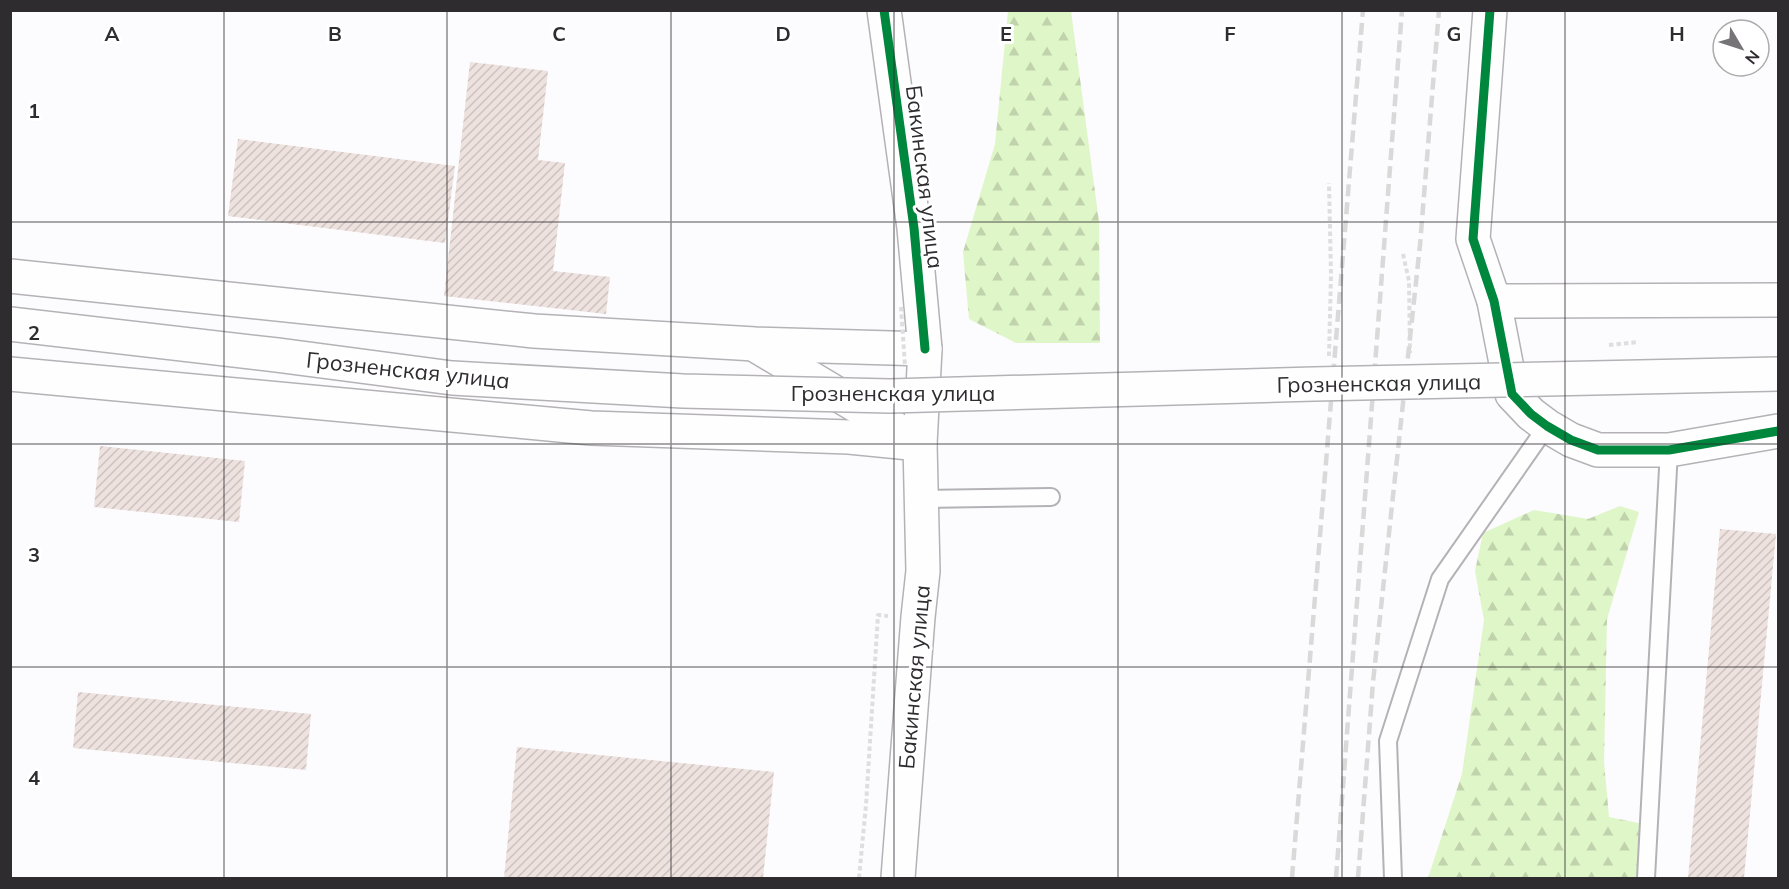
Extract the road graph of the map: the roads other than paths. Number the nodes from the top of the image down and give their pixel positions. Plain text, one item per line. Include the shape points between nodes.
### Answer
1 (884, 10) edge
2 (1491, 10) edge
3 (10, 276) edge
4 (1779, 300) edge
5 (1494, 301) junction
6 (10, 324) edge
7 (755, 344) junction
8 (925, 349) junction
9 (10, 374) edge
10 (1779, 374) edge
11 (1547, 426) junction
12 (1779, 431) edge
13 (920, 444) junction
14 (1669, 450) junction
15 (1051, 497) dead end
16 (922, 499) junction
17 (898, 879) edge
18 (1393, 879) edge
19 (1646, 879) edge

1 - 8 main road, Бакинская улица via 914,228
2 - 5 main road via 1473,239
3 - 7 main road via 534,331
4 - 5 main road
5 - 11 main road via 1512,394
6 - 10 main road, Грозненская улица, bridge via 452,378 683,391 890,396
7 - 8 main road
7 - 13 main road
8 - 13 main road, Бакинская улица
9 - 13 main road via 591,428 849,437
11 - 14 main road via 1598,450
11 - 18 lane via 1440,579 1388,741
12 - 14 main road
13 - 16 main road, Бакинская улица
14 - 19 lane
15 - 16 lane
16 - 17 main road, Бакинская улица via 923,571

